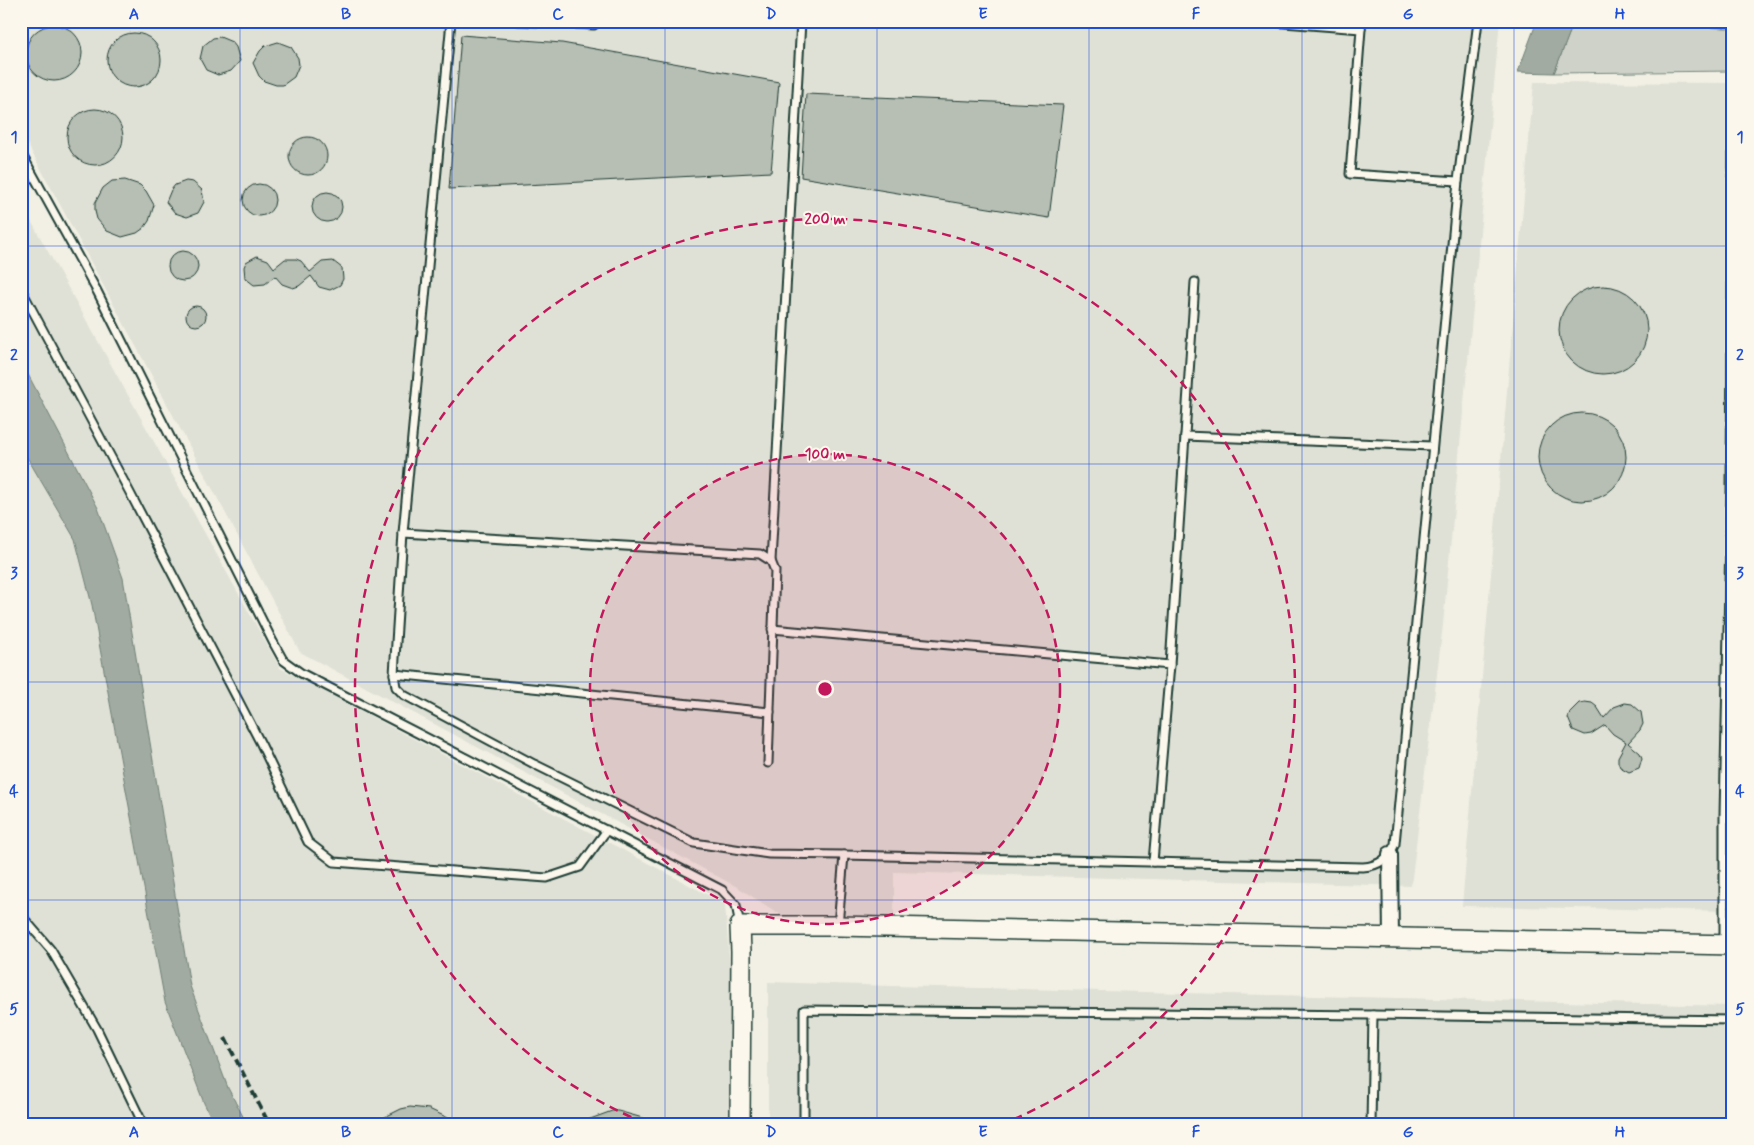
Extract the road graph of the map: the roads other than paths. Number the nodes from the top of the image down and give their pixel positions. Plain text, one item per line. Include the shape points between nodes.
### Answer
1 (451, 21) edge
2 (518, 21) edge
3 (600, 21) edge
4 (801, 21) edge
5 (1258, 21) edge
6 (1478, 21) edge
7 (1362, 25) edge
8 (21, 153) edge
9 (1733, 153) edge
10 (1458, 182) junction
11 (1732, 223) edge
12 (1195, 282) dead end
13 (21, 289) edge
14 (1185, 436) junction
15 (1432, 446) junction
16 (403, 533) junction
17 (770, 561) junction
18 (772, 629) junction
19 (1170, 665) junction
20 (394, 674) junction
21 (770, 712) junction
22 (1730, 719) edge
23 (768, 762) dead end
24 (607, 830) junction
25 (1390, 854) junction
26 (844, 855) junction
27 (1154, 862) junction
28 (21, 915) edge
29 (740, 926) junction
30 (838, 926) junction
31 (1391, 938) junction
32 (1729, 945) edge
33 (1373, 1015) junction
34 (1733, 1020) edge
35 (143, 1124) edge
36 (740, 1124) edge
37 (804, 1124) edge
38 (1371, 1124) edge

1 - 16 lane
2 - 3 lane via 594,25
4 - 17 lane
5 - 7 lane
6 - 10 lane
7 - 10 lane via 1350,174
8 - 24 lane via 97,291 283,660 300,673
9 - 11 lane
10 - 15 lane
11 - 22 lane
12 - 14 lane
13 - 24 lane via 261,744 308,842 334,862 547,878 580,867
14 - 15 lane
14 - 19 lane
15 - 25 lane via 1394,844
16 - 17 lane via 760,554
16 - 20 lane
17 - 18 lane via 775,571
18 - 19 lane
18 - 21 lane
19 - 27 lane
20 - 21 lane
20 - 26 lane via 396,687 404,695 694,843 768,854
21 - 23 lane
22 - 32 lane via 1724,815
24 - 29 lane via 722,890 736,905
25 - 27 lane via 1374,866 1363,867
25 - 31 street
26 - 27 lane
26 - 30 lane
28 - 35 lane via 51,950 98,1029
29 - 30 street
29 - 36 street
30 - 31 street
31 - 32 street
33 - 34 lane
33 - 37 lane via 804,1010
33 - 38 lane

